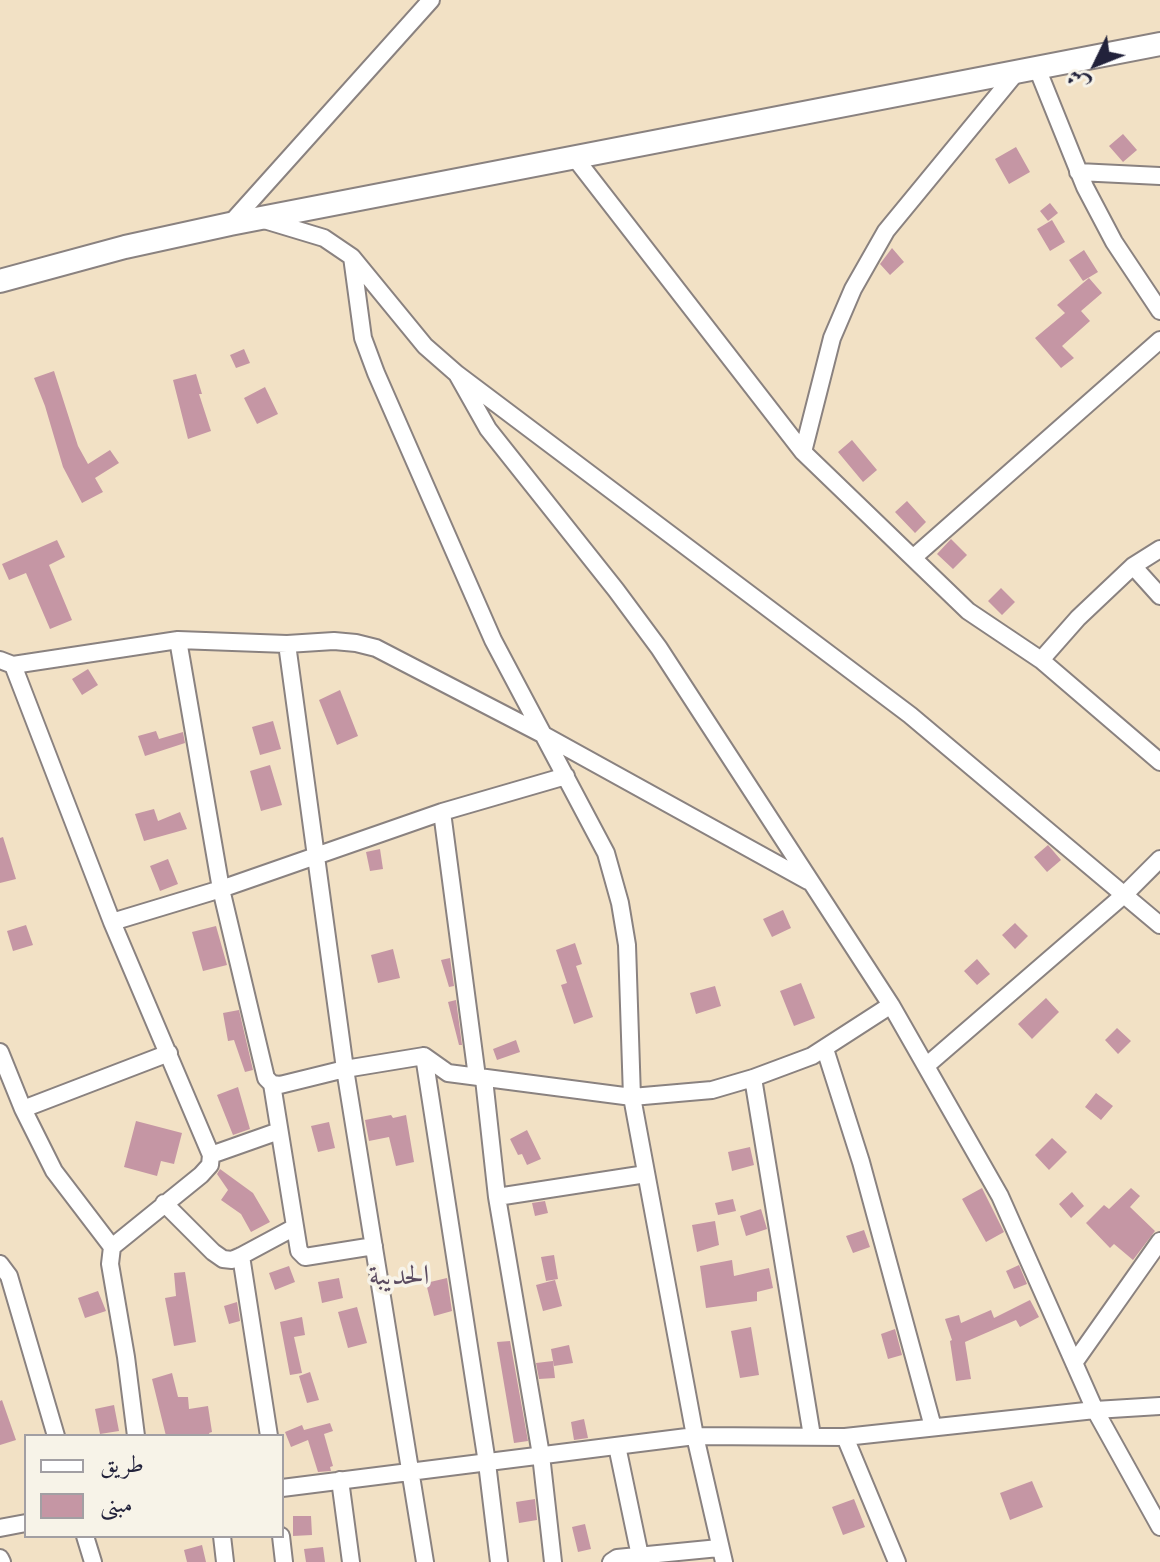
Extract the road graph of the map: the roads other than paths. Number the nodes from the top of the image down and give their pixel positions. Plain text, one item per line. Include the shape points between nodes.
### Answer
1 (431, 0) edge
2 (1160, 44) edge
3 (1026, 70) junction
4 (575, 158) junction
5 (1078, 172) junction
6 (1160, 176) edge
7 (260, 218) junction
8 (230, 224) junction
9 (352, 257) junction
10 (0, 281) edge
11 (1160, 311) edge
12 (1160, 340) edge
13 (457, 374) junction
14 (803, 452) junction
15 (1160, 549) edge
16 (914, 557) junction
17 (1133, 566) junction
18 (1160, 596) edge
19 (178, 640) junction
20 (287, 644) junction
21 (1041, 660) junction
22 (6, 663) edge
23 (542, 734) junction
24 (1160, 762) edge
25 (566, 776) junction
26 (442, 812) junction
27 (314, 858) junction
28 (1160, 859) edge
29 (811, 882) junction
30 (221, 889) junction
31 (1125, 894) junction
32 (112, 922) junction
33 (1160, 925) edge
34 (891, 1005) junction
35 (825, 1049) junction
36 (0, 1052) edge
37 (169, 1053) junction
38 (424, 1056) junction
39 (926, 1066) junction
40 (345, 1069) junction
41 (481, 1078) junction
42 (753, 1078) junction
43 (272, 1084) junction
44 (632, 1097) junction
45 (23, 1109) junction
46 (279, 1131) junction
47 (211, 1155) junction
48 (646, 1174) junction
49 (497, 1197) junction
50 (164, 1203) junction
51 (295, 1227) junction
52 (1160, 1241) edge
53 (374, 1246) junction
54 (112, 1247) junction
55 (241, 1256) junction
56 (1147, 1260) junction
57 (0, 1264) edge
58 (1160, 1272) edge
59 (1074, 1363) junction
60 (1160, 1406) edge
61 (1095, 1410) junction
62 (933, 1427) junction
63 (55, 1434) edge
64 (136, 1434) edge
65 (269, 1434) edge
66 (695, 1436) junction
67 (812, 1436) junction
68 (845, 1437) junction
69 (617, 1446) junction
70 (541, 1455) junction
71 (487, 1463) junction
72 (410, 1473) junction
73 (340, 1480) junction
74 (284, 1488) edge
75 (24, 1523) edge
76 (1160, 1527) edge
77 (0, 1528) edge
78 (86, 1538) edge
79 (222, 1538) edge
80 (281, 1538) edge
81 (722, 1555) edge
82 (640, 1556) junction
83 (93, 1562) edge
84 (225, 1562) edge
85 (284, 1562) edge
86 (351, 1562) edge
87 (425, 1562) edge
88 (499, 1562) edge
89 (553, 1562) edge
90 (611, 1562) edge
91 (897, 1562) edge

1 - 8 street
2 - 3 main road
3 - 4 main road
3 - 5 street
3 - 14 street via 886,231 832,338
4 - 7 main road
4 - 14 street
5 - 6 street
5 - 11 street via 1114,242
7 - 8 main road
7 - 9 street via 324,238
8 - 10 main road
9 - 13 street via 425,346
9 - 23 street via 363,338 376,373 493,640
12 - 16 street
13 - 29 street via 488,429 659,648
13 - 31 street via 910,715
14 - 16 street
15 - 17 street
16 - 21 street via 968,611
17 - 18 street
17 - 21 street
19 - 20 street
19 - 22 street
19 - 30 street
20 - 23 street via 334,641 376,648
20 - 27 street
21 - 24 street
22 - 32 street
23 - 25 street
23 - 29 street
25 - 26 street
25 - 44 street via 606,853 620,903 627,945
26 - 27 street
26 - 41 street
27 - 30 street
27 - 40 street
28 - 31 street
29 - 34 street
30 - 32 street
30 - 43 street via 266,1078
31 - 33 street
31 - 39 street
32 - 37 street
34 - 35 street
34 - 39 street
35 - 42 street
35 - 62 street
36 - 45 street
37 - 45 street
37 - 47 street
38 - 40 street
38 - 41 street via 448,1073
38 - 71 street
39 - 59 street via 1000,1196
40 - 43 street
40 - 53 street
41 - 44 street
41 - 49 street
42 - 44 street via 712,1090
42 - 67 street
43 - 46 street
44 - 48 street
45 - 54 street via 54,1171
46 - 47 street
46 - 51 street
47 - 50 street via 201,1175
48 - 49 street
48 - 66 street
49 - 70 street
50 - 54 street
50 - 55 street via 223,1259
51 - 53 street via 305,1257
51 - 55 street
52 - 56 street
53 - 72 street
54 - 64 street via 110,1264
55 - 65 street
56 - 58 street
56 - 59 street
57 - 63 street via 9,1276
59 - 61 street
60 - 61 street
61 - 62 street
61 - 76 street
62 - 68 street
66 - 67 street
66 - 69 street
66 - 81 street
67 - 68 street
68 - 91 street
69 - 70 street
69 - 82 street
70 - 71 street
70 - 89 street
71 - 72 street
71 - 88 street
72 - 73 street
72 - 87 street
73 - 74 street
73 - 86 street
75 - 77 street
78 - 83 street
79 - 84 street
80 - 85 street
81 - 82 street
82 - 90 street

